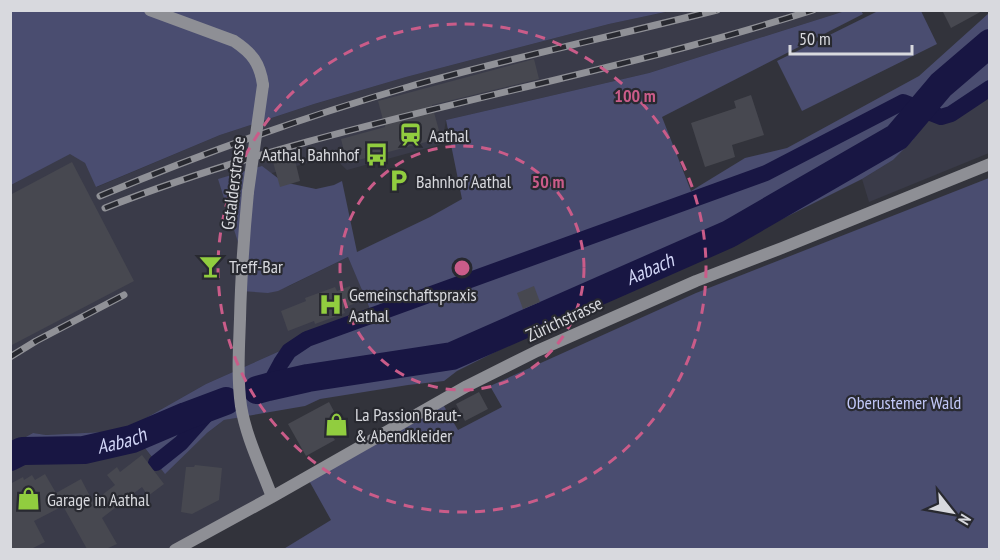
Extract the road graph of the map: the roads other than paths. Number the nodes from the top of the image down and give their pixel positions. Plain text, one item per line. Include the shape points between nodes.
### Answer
1 (150, 10) edge
2 (990, 164) edge
3 (272, 497) junction
4 (174, 549) edge

1 - 3 main road, Gstalderstrasse, bridge via 234,41 254,58 261,72 263,84 241,282 240,393 247,428
2 - 3 main road, Zürichstrasse via 696,281 575,334 467,386
3 - 4 main road, Zürichstrasse

